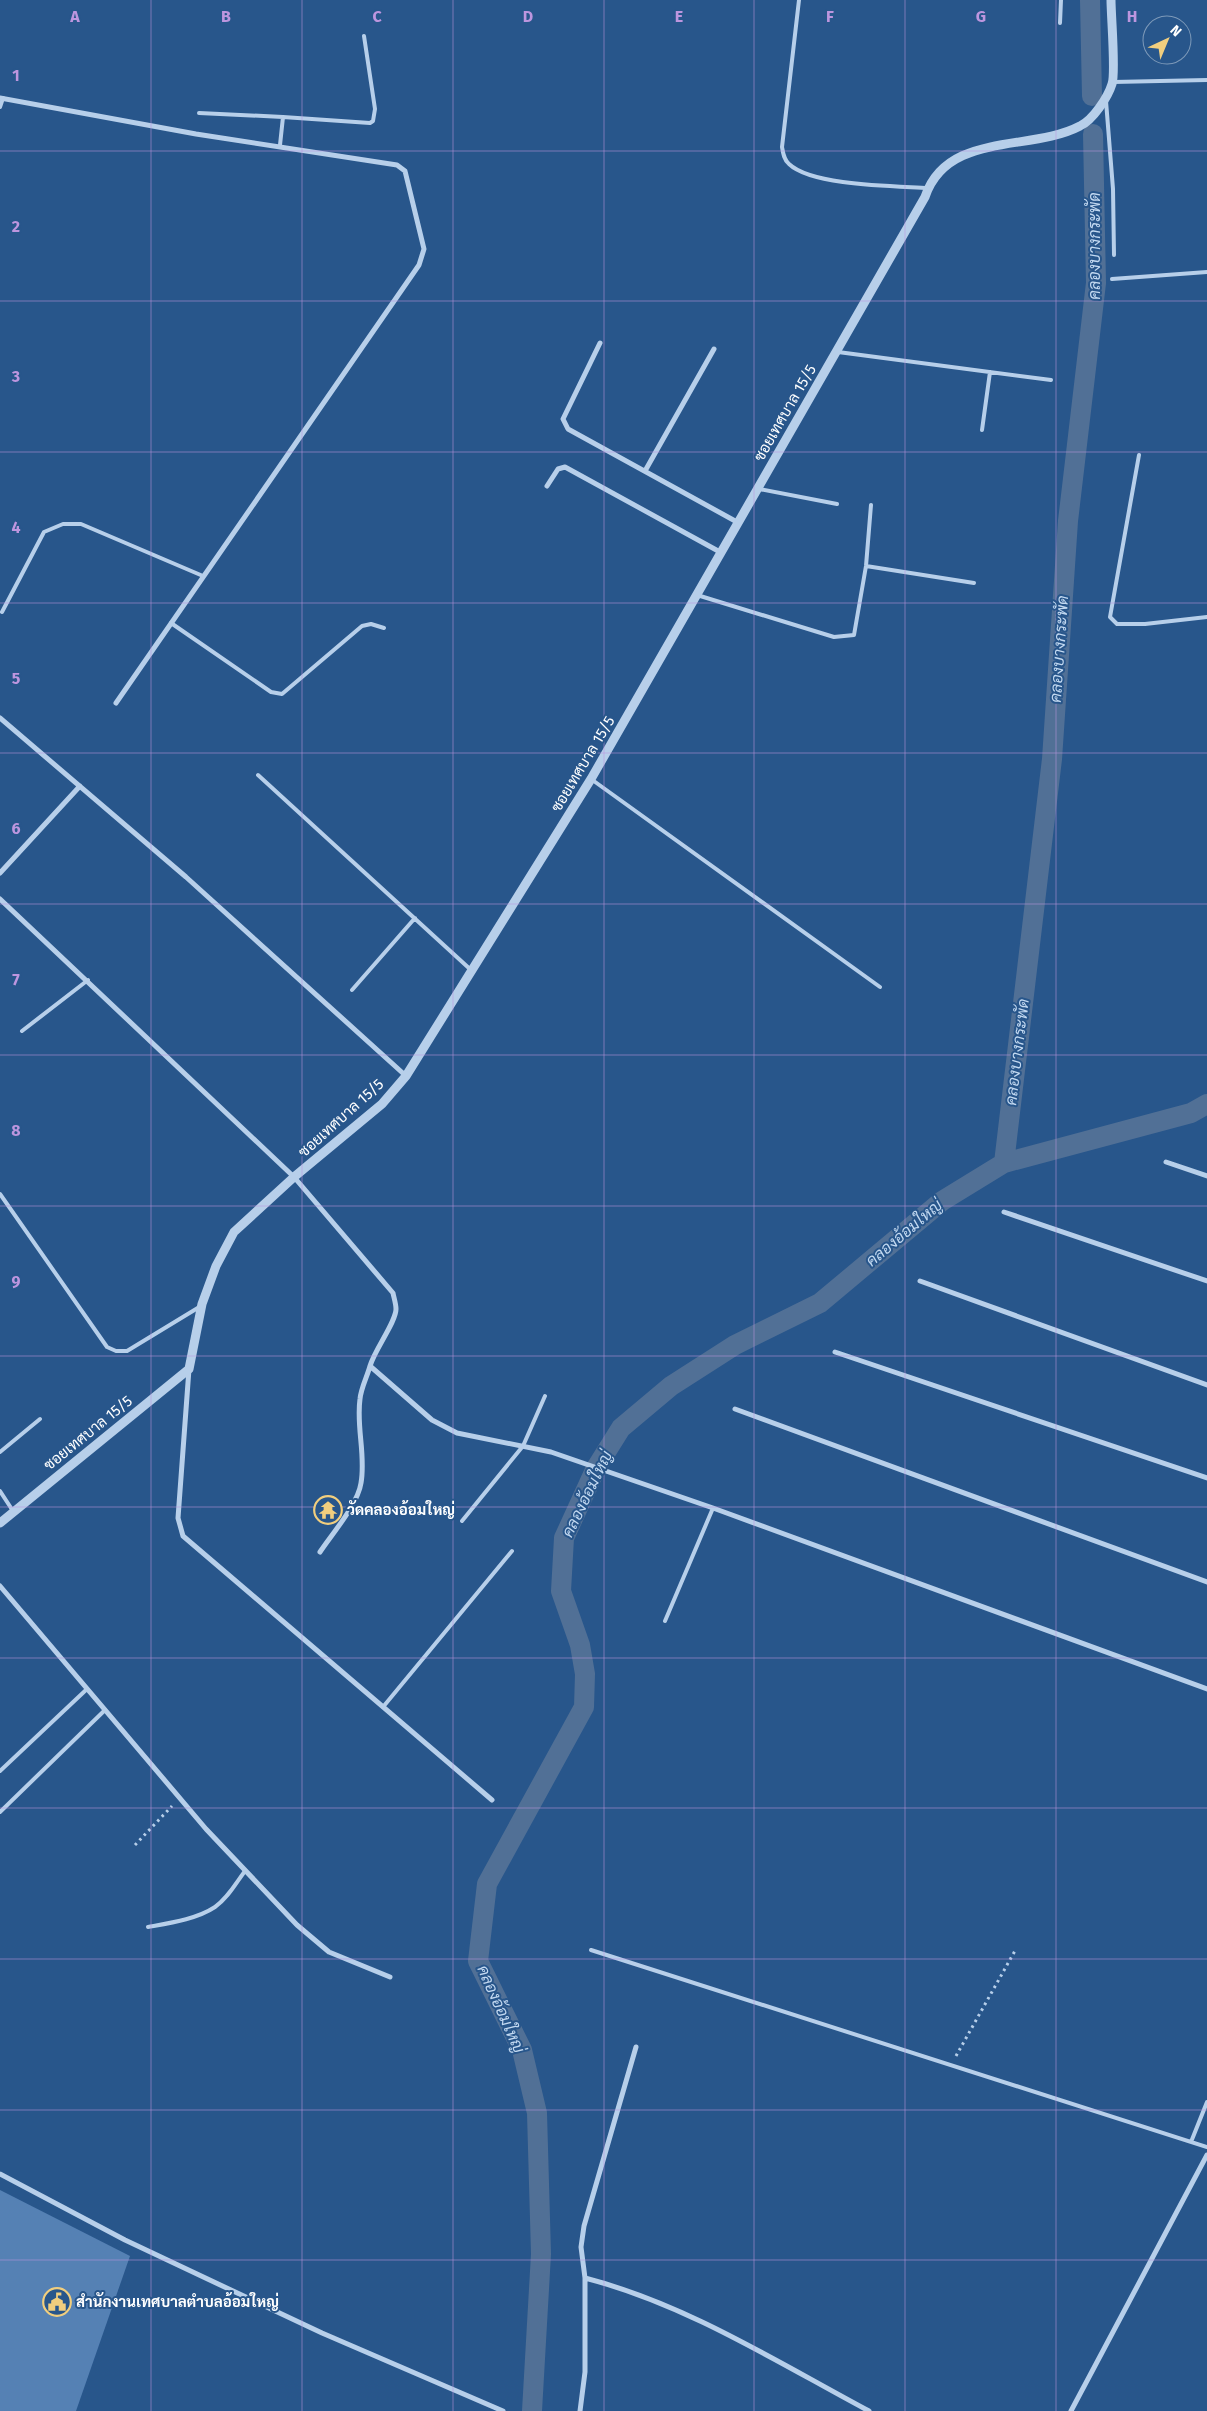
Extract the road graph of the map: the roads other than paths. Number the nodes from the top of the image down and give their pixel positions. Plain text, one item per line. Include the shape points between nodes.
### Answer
1 (798, 0) edge
2 (1061, 0) edge
3 (1111, 0) edge
4 (1060, 23) dead end
5 (364, 36) dead end
6 (1207, 80) edge
7 (1113, 82) junction
8 (1105, 97) junction
9 (2, 98) edge
10 (0, 107) edge
11 (199, 113) dead end
12 (283, 117) junction
13 (280, 145) junction
14 (928, 188) junction
15 (1114, 255) dead end
16 (1207, 272) edge
17 (1112, 279) dead end
18 (600, 343) dead end
19 (714, 349) dead end
20 (835, 352) junction
21 (990, 372) junction
22 (1051, 380) dead end
23 (982, 430) dead end
24 (1139, 455) dead end
25 (645, 471) junction
26 (547, 486) dead end
27 (757, 489) junction
28 (837, 504) dead end
29 (871, 505) dead end
30 (737, 522) junction
31 (720, 552) junction
32 (866, 566) junction
33 (204, 576) junction
34 (974, 583) dead end
35 (697, 595) junction
36 (2, 612) dead end
37 (1207, 617) edge
38 (171, 623) junction
39 (384, 628) dead end
40 (116, 704) dead end
41 (0, 718) edge
42 (258, 775) dead end
43 (591, 779) junction
44 (80, 786) junction
45 (0, 874) edge
46 (0, 899) edge
47 (415, 918) junction
48 (472, 970) junction
49 (88, 980) junction
50 (880, 988) dead end
51 (352, 990) dead end
52 (22, 1031) dead end
53 (406, 1076) junction
54 (1166, 1162) dead end
55 (1207, 1176) edge
56 (294, 1177) junction
57 (0, 1194) edge
58 (1004, 1212) dead end
59 (920, 1281) dead end
60 (1207, 1281) edge
61 (202, 1304) junction
62 (835, 1352) dead end
63 (370, 1366) junction
64 (189, 1368) junction
65 (1207, 1385) edge
66 (545, 1396) dead end
67 (735, 1409) dead end
68 (40, 1419) dead end
69 (523, 1446) junction
70 (0, 1452) edge
71 (1207, 1478) edge
72 (0, 1492) edge
73 (712, 1508) junction
74 (13, 1511) junction
75 (462, 1521) dead end
76 (0, 1523) edge
77 (512, 1551) dead end
78 (320, 1552) dead end
79 (1207, 1582) edge
80 (0, 1586) edge
81 (665, 1621) dead end
82 (87, 1689) junction
83 (1207, 1689) edge
84 (383, 1708) junction
85 (105, 1710) junction
86 (0, 1771) edge
87 (492, 1800) dead end
88 (0, 1812) edge
89 (245, 1871) junction
90 (148, 1927) dead end
91 (591, 1950) dead end
92 (390, 1977) dead end
93 (636, 2047) dead end
94 (1207, 2102) edge
95 (1191, 2142) junction
96 (1207, 2147) edge
97 (1207, 2155) edge
98 (0, 2174) edge
99 (585, 2278) junction
100 (503, 2411) edge
101 (580, 2411) edge
102 (869, 2411) edge
103 (1072, 2411) edge

1 - 14 lane via 782,147 788,164 828,179
2 - 4 lane
3 - 7 street, ซอยเทศบาล 15/5
5 - 12 lane via 375,109 373,121
6 - 7 lane
7 - 8 street, ซอยเทศบาล 15/5
8 - 14 street, ซอยเทศบาล 15/5 via 1082,126 1061,134 964,154 944,166
8 - 15 lane via 1113,189
9 - 10 lane
9 - 13 street via 196,134
11 - 12 lane
12 - 13 lane
13 - 33 street via 390,163 405,171 424,249 423,258
14 - 20 street, ซอยเทศบาล 15/5
16 - 17 lane
18 - 25 street via 563,419 568,429
19 - 25 street
20 - 21 lane
20 - 27 street, ซอยเทศบาล 15/5
21 - 22 lane
21 - 23 lane
24 - 37 lane via 1110,617 1116,624 1145,624
25 - 30 street
26 - 31 street via 558,469 565,467
27 - 28 lane
27 - 30 street, ซอยเทศบาล 15/5
29 - 32 lane
30 - 31 street, ซอยเทศบาล 15/5
31 - 35 street, ซอยเทศบาล 15/5
32 - 34 lane
32 - 35 lane via 854,635 849,637 834,637
33 - 36 lane via 81,524 63,524 44,532
33 - 38 street
35 - 43 street, ซอยเทศบาล 15/5
38 - 39 lane via 271,692 282,694 362,626 371,624
38 - 40 street
41 - 44 street
42 - 47 lane
43 - 48 street, ซอยเทศบาล 15/5
43 - 50 lane
44 - 45 street
44 - 53 street
46 - 49 street
47 - 48 lane
47 - 51 lane
48 - 53 street, ซอยเทศบาล 15/5
49 - 52 lane
49 - 56 street
53 - 56 street, ซอยเทศบาล 15/5 via 382,1104
54 - 55 street
56 - 61 street, ซอยเทศบาล 15/5 via 234,1232 216,1266
56 - 63 street via 393,1293 396,1310
57 - 61 lane via 107,1347 127,1351
58 - 60 street
59 - 65 street
61 - 64 street, ซอยเทศบาล 15/5
62 - 71 street
63 - 69 street via 432,1420 457,1433
63 - 78 street via 360,1398 361,1483 357,1495
64 - 74 street, ซอยเทศบาล 15/5
64 - 84 street via 178,1518 183,1536
66 - 69 lane
67 - 79 street
68 - 70 lane
69 - 73 street via 551,1452
69 - 75 lane
72 - 74 lane
73 - 81 lane
73 - 83 street
74 - 76 street, ซอยเทศบาล 15/5
77 - 84 lane
80 - 82 street
82 - 85 street
82 - 86 lane
84 - 87 street
85 - 88 lane
85 - 89 street
89 - 90 lane via 216,1906 203,1913
89 - 92 street via 297,1925 329,1952
91 - 95 lane
93 - 99 street via 584,2226 581,2247
94 - 95 lane
95 - 96 lane
97 - 103 street
98 - 100 street via 134,2244 322,2332
99 - 101 street via 585,2372
99 - 102 street via 623,2288 678,2310

